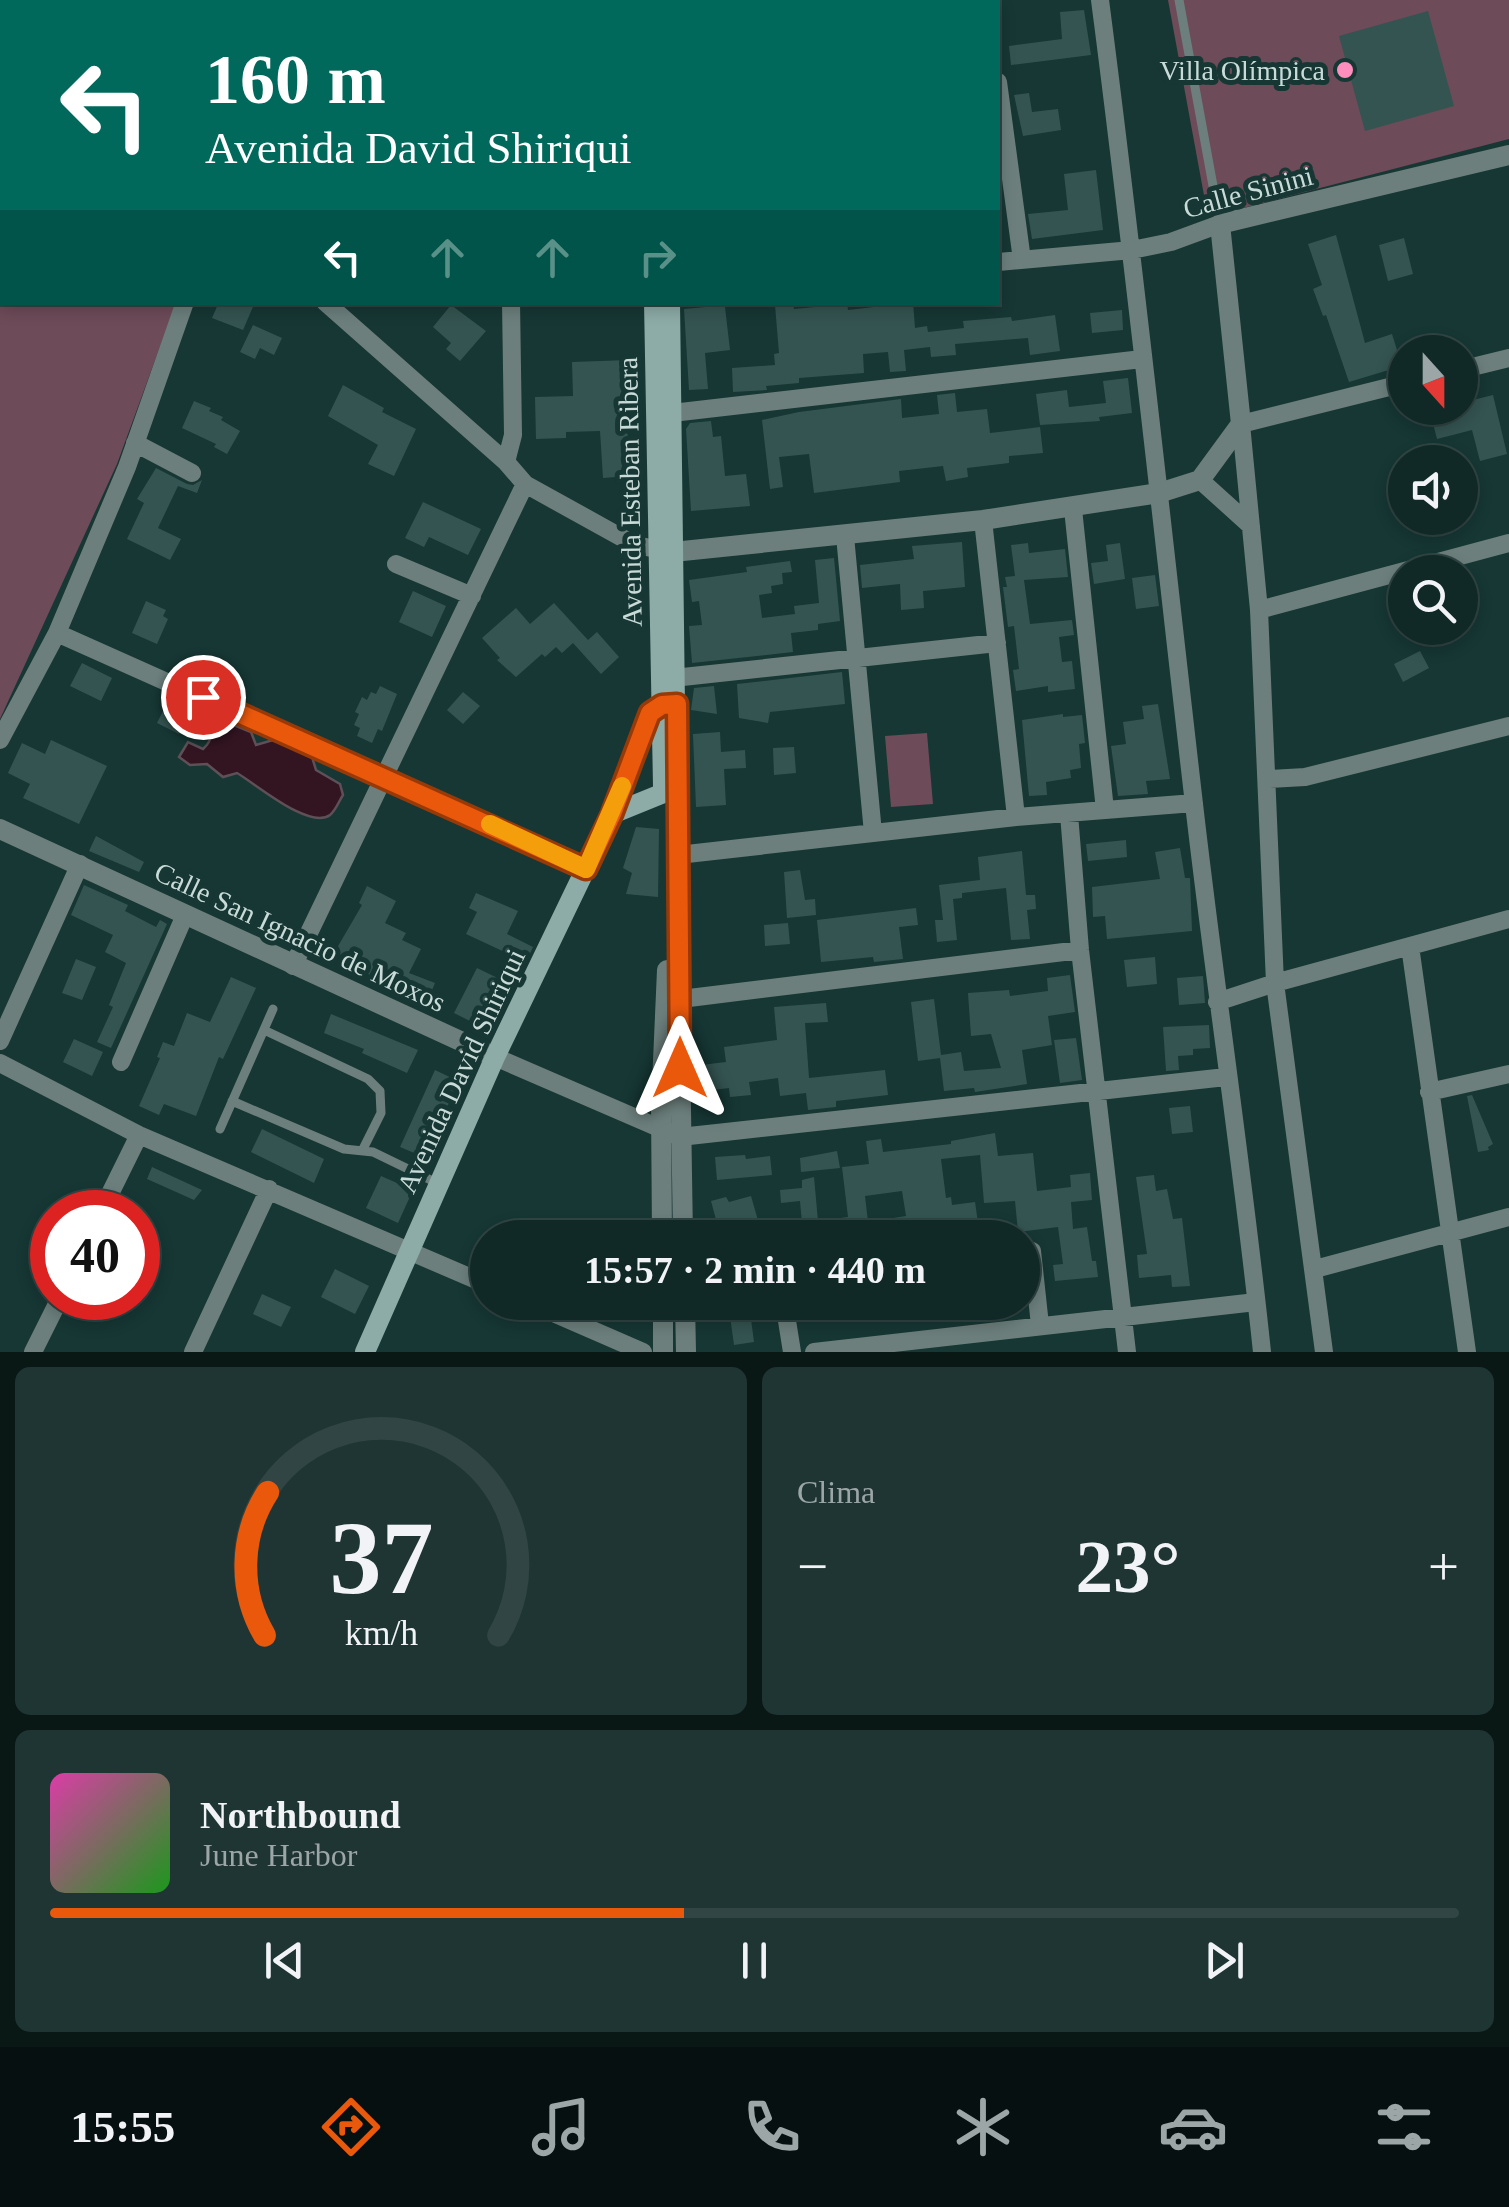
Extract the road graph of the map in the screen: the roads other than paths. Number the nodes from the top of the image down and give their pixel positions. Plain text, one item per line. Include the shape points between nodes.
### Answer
1 (1100, 0) edge
2 (1178, 0) edge
3 (1000, 115) edge
4 (1509, 155) edge
5 (1220, 224) junction
6 (1137, 249) junction
7 (1022, 260) junction
8 (1000, 262) edge
9 (185, 305) edge
10 (328, 305) edge
11 (510, 305) edge
12 (654, 305) edge
13 (670, 305) edge
14 (1509, 358) edge
15 (1142, 360) junction
16 (1478, 366) edge
17 (1388, 388) edge
18 (672, 413) junction
19 (1241, 424) junction
20 (135, 443) junction
21 (506, 462) junction
22 (192, 472) dead end
23 (1200, 480) junction
24 (525, 484) junction
25 (1159, 494) junction
26 (1073, 509) junction
27 (983, 520) junction
28 (1251, 526) junction
29 (845, 536) junction
30 (1509, 542) edge
31 (666, 551) junction
32 (396, 564) dead end
33 (472, 596) junction
34 (1258, 610) junction
35 (57, 633) junction
36 (996, 643) junction
37 (856, 659) junction
38 (669, 678) junction
39 (669, 705) junction
40 (1509, 726) edge
41 (0, 740) edge
42 (385, 776) junction
43 (1268, 779) junction
44 (670, 791) junction
45 (1194, 804) junction
46 (1105, 810) junction
47 (612, 814) junction
48 (1069, 814) junction
49 (1016, 817) junction
50 (0, 828) edge
51 (873, 833) junction
52 (678, 855) junction
53 (80, 864) junction
54 (586, 869) junction
55 (186, 915) junction
56 (1509, 919) edge
57 (1410, 946) junction
58 (1080, 950) junction
59 (293, 966) junction
60 (1275, 983) junction
61 (680, 999) junction
62 (1218, 1002) junction
63 (273, 1008) dead end
64 (264, 1030) junction
65 (0, 1041) edge
66 (495, 1057) junction
67 (120, 1062) dead end
68 (0, 1063) edge
69 (1509, 1074) edge
70 (1226, 1077) junction
71 (1096, 1090) junction
72 (1429, 1092) junction
73 (232, 1101) junction
74 (220, 1130) dead end
75 (671, 1132) junction
76 (139, 1134) junction
77 (362, 1151) junction
78 (439, 1184) junction
79 (269, 1189) junction
80 (112, 1190) edge
81 (1509, 1217) edge
82 (664, 1220) edge
83 (681, 1220) edge
84 (1452, 1232) junction
85 (409, 1252) junction
86 (1315, 1269) junction
87 (470, 1277) edge
88 (1256, 1302) junction
89 (1124, 1318) junction
90 (49, 1320) edge
91 (569, 1320) edge
92 (663, 1320) edge
93 (685, 1320) edge
94 (787, 1320) edge
95 (1039, 1320) edge
96 (1040, 1325) junction
97 (33, 1352) edge
98 (192, 1352) edge
99 (365, 1352) edge
100 (642, 1352) edge
101 (663, 1352) edge
102 (686, 1352) edge
103 (792, 1352) edge
104 (814, 1352) edge
105 (1128, 1352) edge
106 (1262, 1352) edge
107 (1324, 1352) edge
108 (1467, 1352) edge

1 - 6 street
2 - 5 lane
3 - 7 street
4 - 5 street, Calle Sinini
5 - 6 street, Calle Sinini
5 - 19 street
6 - 7 street, Calle Sinini
6 - 15 street
7 - 8 street, Calle Sinini
9 - 20 street
10 - 21 street
11 - 21 street via 513,435
12 - 31 main road, Avenida Esteban Ribera
13 - 18 main road, Avenida Esteban Ribera
14 - 16 street
15 - 18 street
15 - 25 street
17 - 19 street
18 - 31 main road, Avenida Esteban Ribera
19 - 23 street
19 - 28 street
20 - 22 street
20 - 35 street
21 - 24 street
23 - 25 street
23 - 28 street
24 - 31 street via 635,546
24 - 33 street
25 - 26 street
25 - 45 street
26 - 27 street
26 - 46 street
27 - 29 street
27 - 36 street
28 - 34 street
29 - 31 street
29 - 37 street
30 - 34 street
31 - 38 main road, Avenida Esteban Ribera
32 - 33 street
33 - 42 street
34 - 43 street
35 - 41 street
35 - 42 street
36 - 37 street
36 - 49 street
37 - 38 street
37 - 51 street
38 - 39 main road, Avenida Esteban Ribera
39 - 44 main road, Avenida Esteban Ribera
39 - 47 main road, Avenida David Shiriqui via 650,713
40 - 43 street via 1305,777
42 - 54 street
42 - 59 street
43 - 60 street
44 - 47 main road
44 - 52 street
44 - 75 street
45 - 46 street
45 - 62 street
46 - 48 street
47 - 54 main road, Avenida David Shiriqui
48 - 49 street
48 - 58 street
49 - 51 street
50 - 53 street, Calle San Ignacio de Moxos
51 - 52 street
52 - 61 street
53 - 55 street, Calle San Ignacio de Moxos
53 - 65 street
54 - 66 main road, Avenida David Shiriqui
55 - 59 street, Calle San Ignacio de Moxos
55 - 67 street
56 - 57 street
57 - 60 street
57 - 72 street
58 - 61 street
58 - 71 street
59 - 66 street, Calle San Ignacio de Moxos
60 - 62 street
60 - 86 street
61 - 75 street
62 - 70 street
63 - 64 lane
64 - 73 lane
64 - 77 lane via 368,1079 380,1092 380,1113
66 - 75 street, Calle San Ignacio de Moxos
66 - 78 main road, Avenida David Shiriqui
68 - 76 street
69 - 72 street
70 - 71 street, Calle San Ignacio de Moxos
70 - 88 street
71 - 75 street, Calle San Ignacio de Moxos
71 - 89 street
72 - 84 street
73 - 74 lane
73 - 77 lane
75 - 82 street
75 - 83 street
76 - 79 street
76 - 80 street
77 - 78 lane
78 - 85 main road, Avenida David Shiriqui
79 - 85 street
79 - 98 street
81 - 84 street
84 - 86 street
84 - 108 street
85 - 87 street
85 - 99 main road, Avenida David Shiriqui
86 - 107 street
88 - 89 street
88 - 106 street
89 - 96 street
89 - 105 street
90 - 97 street
91 - 100 street
92 - 101 street
93 - 102 street
94 - 103 street
95 - 96 street
96 - 104 street

